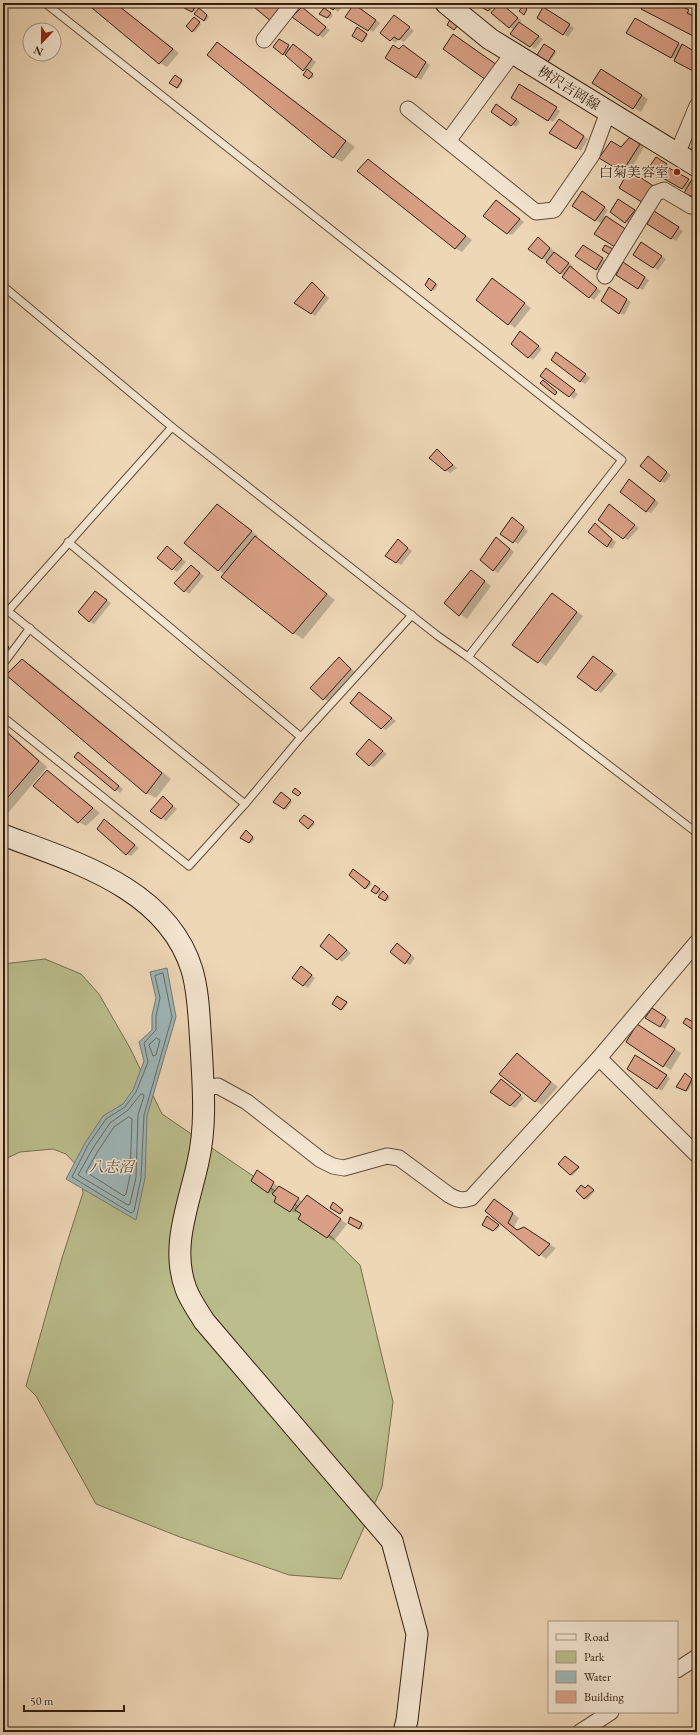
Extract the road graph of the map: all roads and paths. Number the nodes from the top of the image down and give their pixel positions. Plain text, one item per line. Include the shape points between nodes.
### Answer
1 (6, 3) edge
2 (45, 3) edge
3 (293, 3) edge
4 (446, 3) edge
5 (3, 7) edge
6 (264, 40) dead end
7 (513, 53) junction
8 (697, 106) edge
9 (408, 109) dead end
10 (608, 112) junction
11 (448, 141) junction
12 (677, 154) junction
13 (697, 166) edge
14 (697, 206) edge
15 (605, 276) dead end
16 (3, 286) edge
17 (172, 427) junction
18 (68, 542) junction
19 (5, 609) edge
20 (412, 615) junction
21 (30, 628) junction
22 (468, 657) junction
23 (3, 664) edge
24 (3, 717) edge
25 (301, 737) junction
26 (245, 804) junction
27 (697, 833) edge
28 (3, 834) edge
29 (697, 942) edge
30 (599, 1058) junction
31 (204, 1088) junction
32 (697, 1155) edge
33 (697, 1657) edge
34 (678, 1669) edge
35 (609, 1713) edge
36 (404, 1732) edge
37 (580, 1732) edge

1 - 5 lane
2 - 22 lane via 622,460
3 - 6 street
4 - 7 street, 桝沢吉岡線 via 490,39
7 - 10 street, 桝沢吉岡線
7 - 11 street
8 - 12 street
9 - 11 street
10 - 11 street via 592,155 554,210 536,212
10 - 12 street, 桝沢吉岡線
12 - 13 street, 桝沢吉岡線
14 - 15 street via 691,206 664,190 656,194
16 - 17 lane
17 - 18 lane
17 - 20 lane
18 - 19 lane
18 - 25 lane
19 - 21 lane
20 - 22 lane
20 - 25 lane
21 - 23 lane
21 - 26 lane
22 - 27 lane
24 - 26 lane via 189,866
25 - 26 lane
28 - 31 street via 89,869 131,891 158,913 178,938 192,970 198,1004
29 - 30 street
30 - 31 street via 471,1198 464,1200 457,1200 449,1195 399,1158 387,1156 344,1168 333,1166 321,1160 247,1102 218,1086
30 - 32 street
31 - 36 street via 204,1126 182,1226 179,1258 186,1290 204,1321 392,1541 417,1634
33 - 34 street
35 - 37 street

